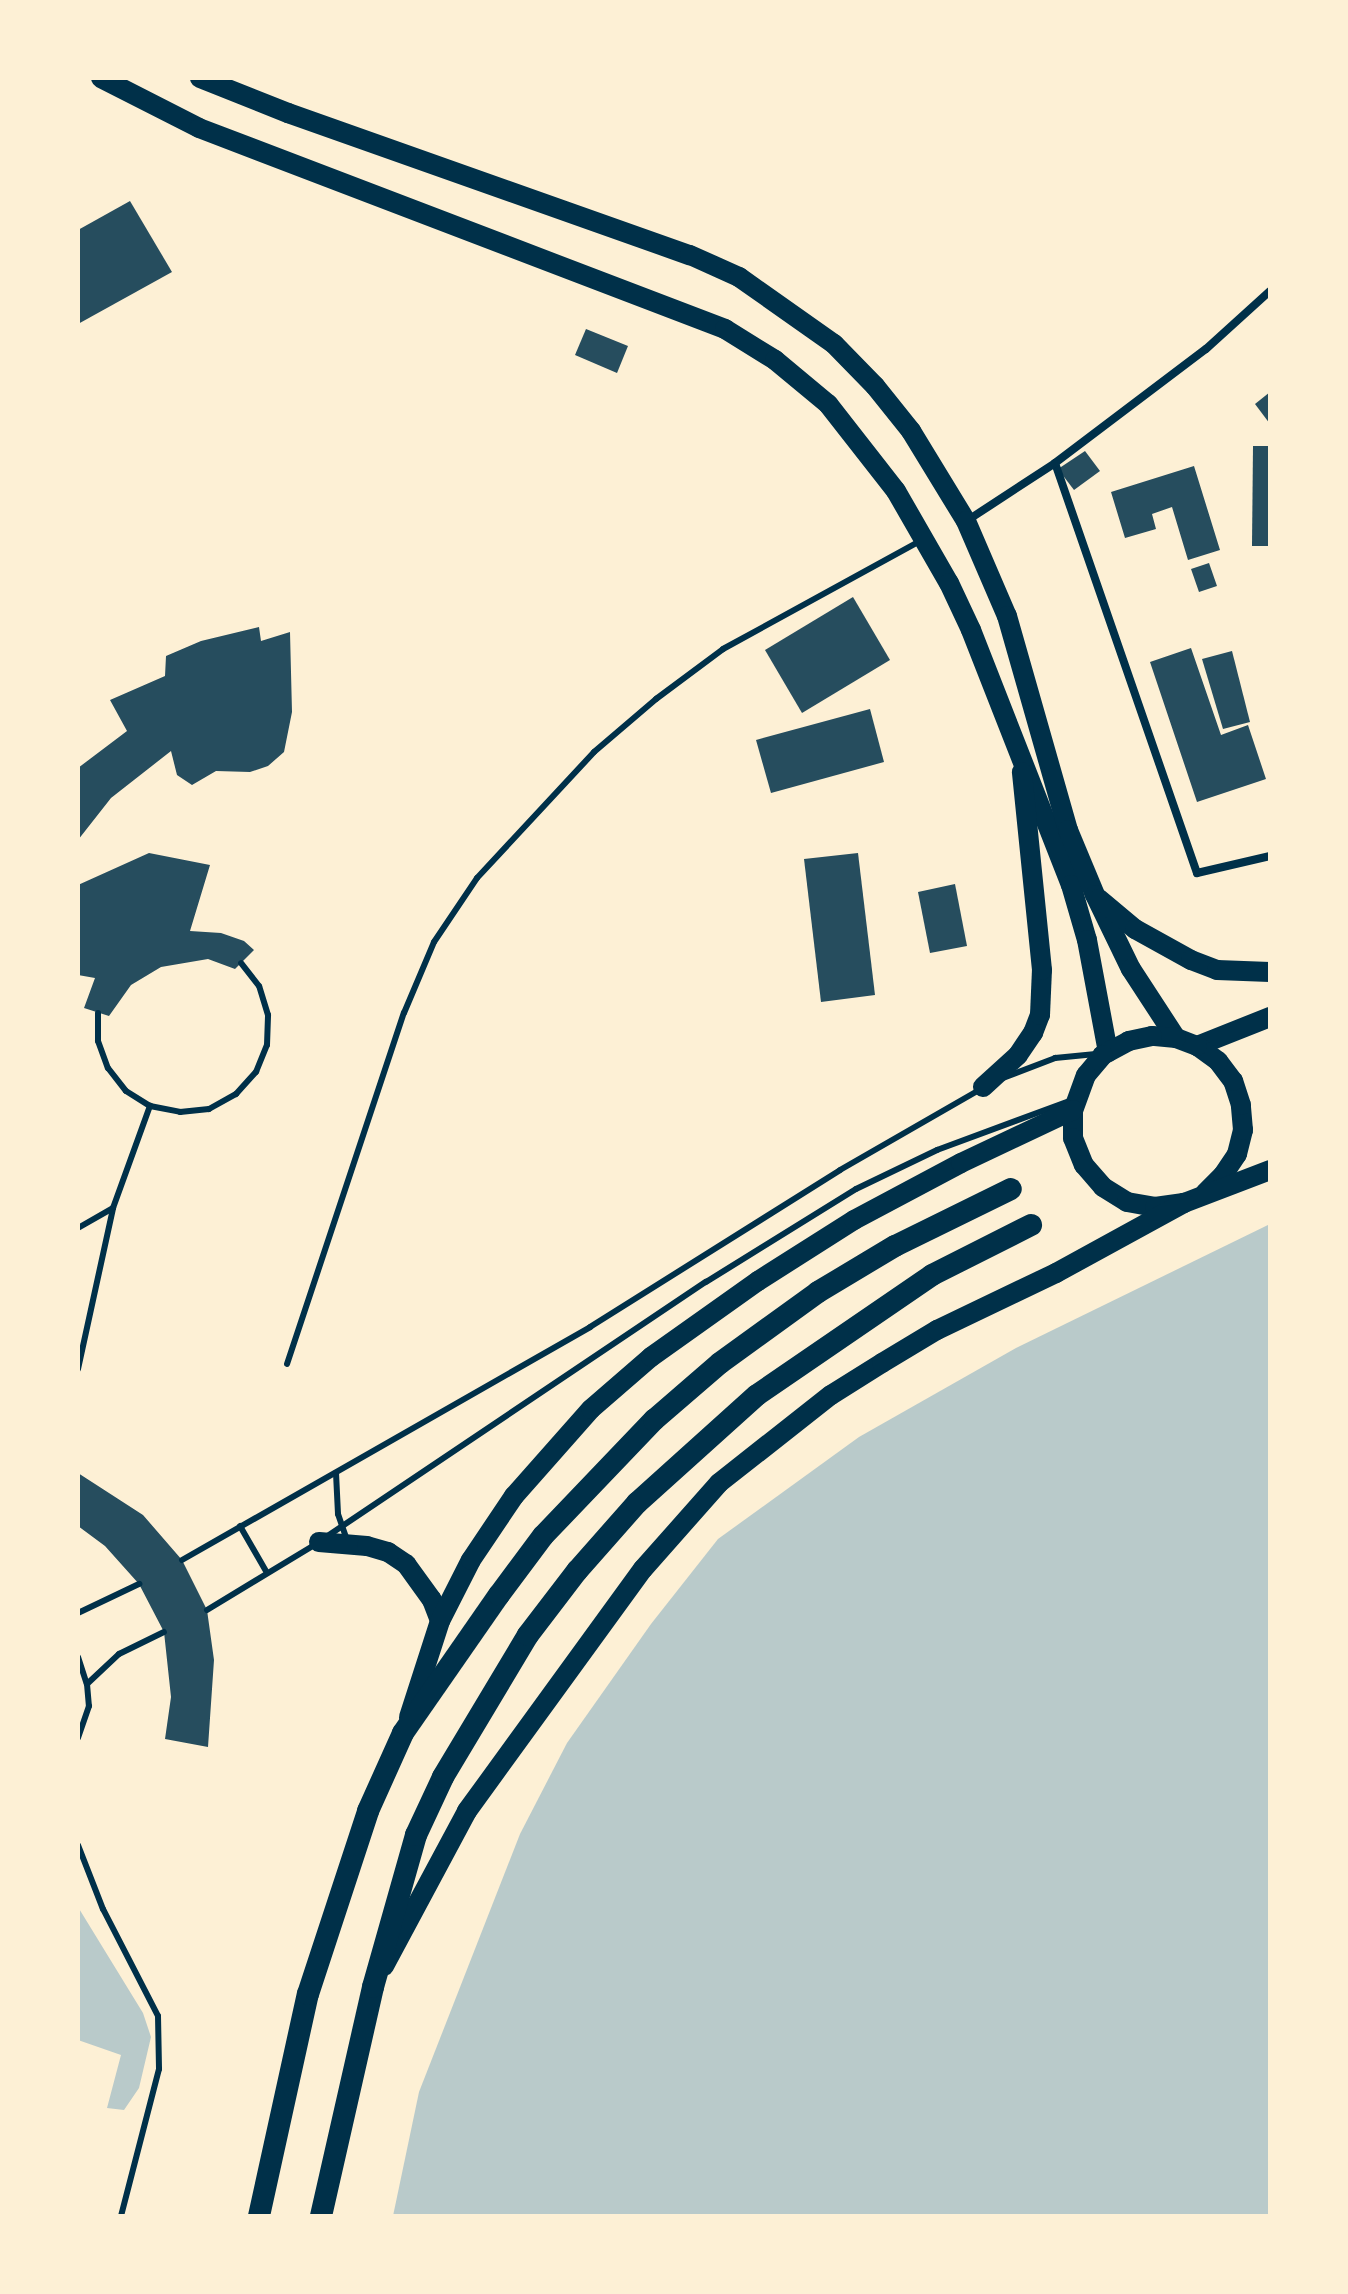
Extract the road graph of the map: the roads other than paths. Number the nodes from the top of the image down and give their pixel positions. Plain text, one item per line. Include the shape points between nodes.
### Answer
1 (101, 78) edge
2 (200, 78) edge
3 (1270, 291) edge
4 (1055, 463) junction
5 (966, 521) junction
6 (924, 540) junction
7 (1019, 744) junction
8 (1270, 856) edge
9 (1095, 895) junction
10 (241, 963) dead end
11 (1270, 972) edge
12 (98, 1013) dead end
13 (1270, 1017) edge
14 (1176, 1038) junction
15 (1197, 1046) junction
16 (1106, 1053) junction
17 (983, 1087) junction
18 (1074, 1104) junction
19 (150, 1106) junction
20 (1270, 1170) edge
21 (1011, 1189) dead end
22 (1205, 1193) junction
23 (1184, 1203) junction
24 (113, 1208) junction
25 (1031, 1225) dead end
26 (78, 1228) edge
27 (287, 1364) dead end
28 (78, 1369) edge
29 (336, 1473) junction
30 (240, 1526) junction
31 (345, 1535) junction
32 (319, 1542) joint
33 (182, 1560) dead end
34 (267, 1573) junction
35 (139, 1584) dead end
36 (207, 1610) dead end
37 (78, 1613) edge
38 (440, 1621) junction
39 (164, 1632) dead end
40 (78, 1657) edge
41 (87, 1684) junction
42 (403, 1733) junction
43 (78, 1738) edge
44 (78, 1845) edge
45 (373, 1987) junction
46 (121, 2216) edge
47 (259, 2216) edge
48 (321, 2216) edge

1 - 6 main road via 199,128 725,329 775,360 828,404 888,481
2 - 5 main road via 739,277 834,344 875,386 919,443
3 - 4 street via 1206,349
4 - 5 street
4 - 8 street via 1197,873
5 - 9 main road via 1007,616 1068,830
6 - 7 main road via 971,630
6 - 27 lane via 723,649 656,699 594,752 477,878 434,942 404,1013
7 - 16 main road via 1079,912 1100,995
7 - 17 main road via 1042,970 1040,1015 1018,1055
9 - 11 main road via 1135,929 1191,960 1217,970
9 - 14 main road via 1131,969
10 - 19 lane via 259,986 268,1015 267,1045 256,1072 236,1094 209,1109 180,1112
12 - 19 lane via 98,1041 108,1068 126,1091
13 - 15 main road
14 - 15 main road
14 - 16 main road via 1152,1036
15 - 22 main road via 1233,1081 1243,1130 1237,1154
16 - 17 lane via 1055,1058
16 - 18 main road via 1086,1075
17 - 29 lane via 638,1298
18 - 23 main road via 1073,1138 1084,1165 1103,1187 1127,1202 1155,1207
18 - 31 lane via 937,1150 856,1189 693,1291
18 - 38 main road via 854,1220 651,1357 591,1409 514,1496 471,1560
19 - 24 lane
20 - 22 main road
21 - 42 highway via 895,1246 818,1292 720,1363 654,1420 543,1536
22 - 23 main road
23 - 45 main road via 910,1346 831,1395 719,1483 643,1569 467,1811
24 - 26 lane
24 - 28 lane
25 - 45 highway via 932,1275 757,1395 637,1503 577,1571 528,1635 443,1777 407,1860
29 - 30 lane
29 - 31 lane
30 - 33 lane
30 - 34 lane
31 - 32 main road
31 - 38 main road via 406,1564
32 - 34 lane
34 - 36 lane
35 - 37 lane
38 - 42 main road
39 - 41 lane via 119,1654
40 - 41 lane
41 - 43 lane via 89,1706
42 - 47 highway via 368,1811 308,1994
44 - 46 lane via 103,1909 158,2016 159,2069
45 - 48 highway

